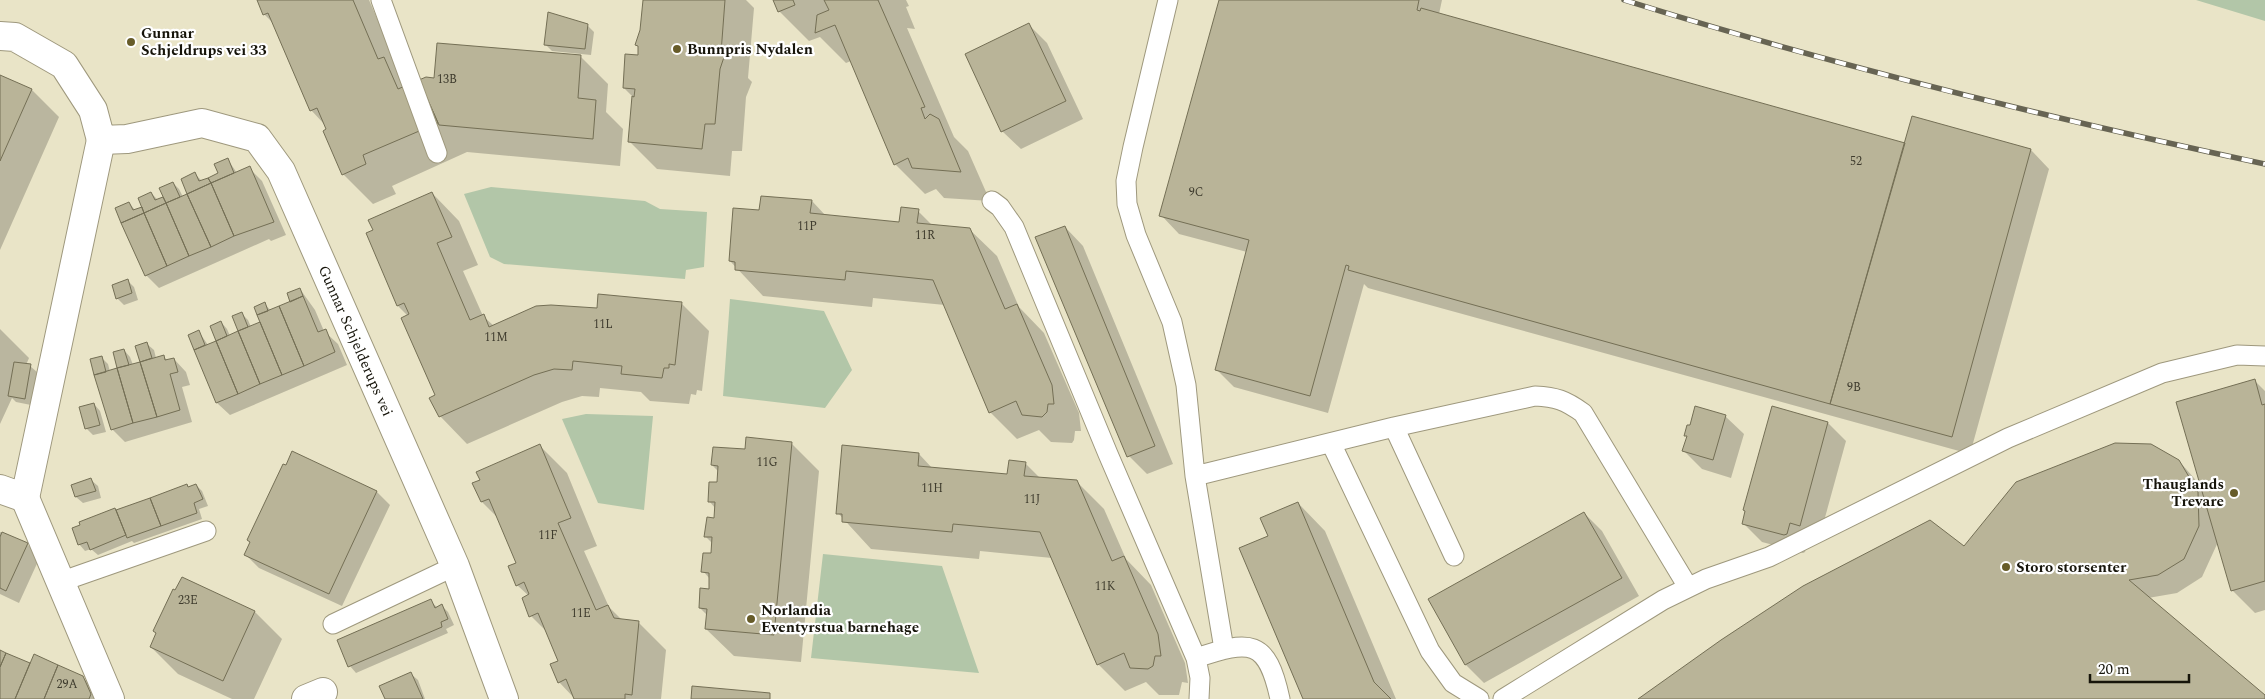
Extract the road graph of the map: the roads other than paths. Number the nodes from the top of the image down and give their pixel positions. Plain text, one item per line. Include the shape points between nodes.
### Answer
1 (381, 0) edge
2 (1163, 1) edge
3 (0, 36) edge
4 (101, 140) junction
5 (438, 153) dead end
6 (992, 201) dead end
7 (2265, 356) edge
8 (1394, 427) junction
9 (1331, 443) junction
10 (1195, 476) junction
11 (0, 489) edge
12 (25, 498) junction
13 (206, 531) dead end
14 (1454, 556) dead end
15 (455, 566) junction
16 (60, 582) junction
17 (1688, 587) junction
18 (333, 624) dead end
19 (1224, 649) junction
20 (1196, 658) junction
21 (110, 699) edge
22 (504, 699) edge
23 (1200, 699) edge
24 (1280, 699) edge
25 (1479, 699) edge
26 (1503, 699) edge

1 - 5 lane
2 - 10 lane via 1126,181 1127,204 1136,235 1172,322 1186,386
3 - 4 street via 15,37 64,65 94,110
4 - 12 street
4 - 15 street, Gunnar Schjelderups vei via 128,139 202,123 257,138 281,171
6 - 20 lane via 1014,227
7 - 17 lane via 2237,355 2162,373 2008,438 1769,557
8 - 9 lane
8 - 14 lane
8 - 17 lane via 1535,396 1554,397 1569,403 1583,413
9 - 10 lane
9 - 25 lane via 1430,651 1453,683
10 - 19 lane
11 - 12 street
12 - 16 street
13 - 16 lane
15 - 18 lane
15 - 22 street, Gunnar Schjelderups vei
16 - 21 street
17 - 26 lane
19 - 20 lane
19 - 24 lane via 1248,646 1262,653 1275,677
20 - 23 lane

